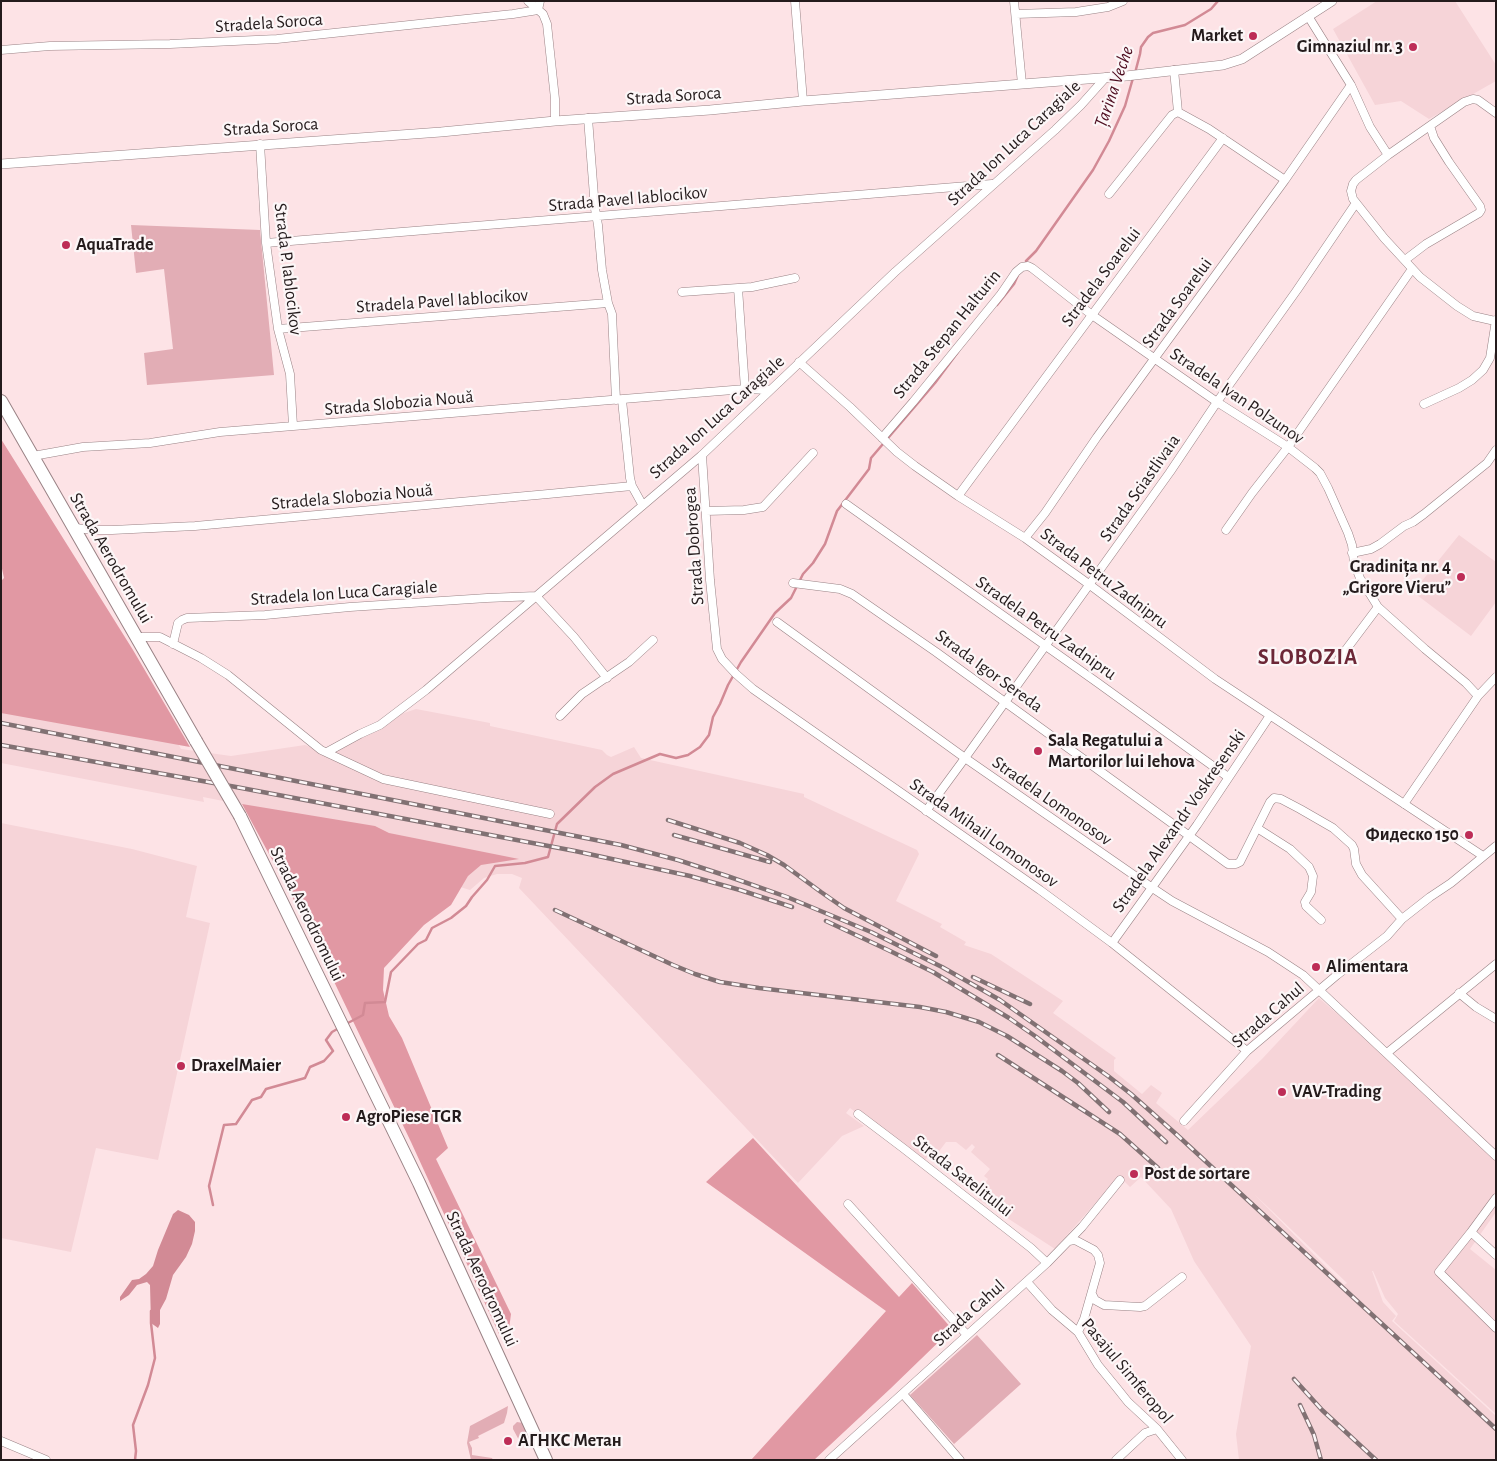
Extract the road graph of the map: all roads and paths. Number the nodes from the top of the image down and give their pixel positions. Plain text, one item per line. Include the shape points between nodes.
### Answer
1 (528, 1) edge
2 (540, 1) edge
3 (794, 1) edge
4 (1014, 1) edge
5 (1123, 1) edge
6 (1332, 1) edge
7 (538, 10) junction
8 (1016, 14) junction
9 (1308, 16) junction
10 (1, 50) edge
11 (1174, 70) junction
12 (1106, 77) junction
13 (1022, 84) junction
14 (1351, 85) junction
15 (803, 101) junction
16 (1178, 112) junction
17 (1496, 113) edge
18 (588, 118) junction
19 (554, 121) junction
20 (1430, 126) junction
21 (1223, 138) junction
22 (260, 144) junction
23 (1388, 155) junction
24 (1, 164) edge
25 (1285, 180) junction
26 (992, 184) junction
27 (1110, 194) dead end
28 (1356, 203) junction
29 (596, 217) junction
30 (266, 243) junction
31 (1405, 260) junction
32 (1412, 269) junction
33 (1042, 275) joint
34 (794, 278) dead end
35 (738, 288) junction
36 (682, 292) dead end
37 (608, 303) junction
38 (1092, 315) junction
39 (1495, 320) edge
40 (278, 329) junction
41 (1155, 359) junction
42 (798, 362) junction
43 (745, 389) junction
44 (769, 390) junction
45 (619, 400) junction
46 (1, 401) edge
47 (1217, 402) junction
48 (1424, 404) dead end
49 (293, 426) junction
50 (882, 438) junction
51 (1288, 447) junction
52 (1496, 450) edge
53 (813, 453) dead end
54 (702, 455) junction
55 (33, 456) junction
56 (632, 486) junction
57 (958, 496) junction
58 (642, 504) junction
59 (846, 504) dead end
60 (706, 511) junction
61 (74, 528) junction
62 (1226, 530) dead end
63 (1025, 538) junction
64 (1352, 553) junction
65 (793, 583) dead end
66 (1090, 585) junction
67 (536, 596) junction
68 (1378, 607) junction
69 (777, 622) dead end
70 (716, 635) joint
71 (136, 637) junction
72 (653, 640) dead end
73 (173, 644) junction
74 (1045, 646) junction
75 (1339, 659) dead end
76 (1496, 677) edge
77 (607, 678) junction
78 (1478, 696) junction
79 (1005, 702) junction
80 (560, 716) dead end
81 (1270, 717) junction
82 (326, 752) junction
83 (965, 758) junction
84 (1228, 777) junction
85 (1404, 804) junction
86 (926, 811) junction
87 (550, 814) dead end
88 (1257, 828) junction
89 (1188, 835) junction
90 (1496, 846) edge
91 (1483, 856) junction
92 (1151, 888) junction
93 (1402, 919) junction
94 (1320, 920) dead end
95 (1112, 943) junction
96 (1496, 964) edge
97 (1320, 990) junction
98 (1459, 993) junction
99 (1496, 1019) edge
100 (1247, 1051) junction
101 (1387, 1053) junction
102 (858, 1114) dead end
103 (1184, 1121) dead end
104 (1496, 1156) edge
105 (1120, 1180) dead end
106 (1496, 1198) edge
107 (848, 1204) dead end
108 (1471, 1232) junction
109 (1070, 1241) junction
110 (1496, 1255) edge
111 (1047, 1263) junction
112 (1182, 1277) dead end
113 (1027, 1282) junction
114 (1092, 1294) junction
115 (1496, 1328) edge
116 (1078, 1332) junction
117 (967, 1335) junction
118 (903, 1394) junction
119 (1157, 1429) junction
120 (1, 1441) edge
121 (46, 1460) edge
122 (546, 1460) edge
123 (830, 1460) edge
124 (960, 1460) edge
125 (1116, 1460) edge
126 (1182, 1460) edge

1 - 7 street
2 - 7 street
3 - 15 street
4 - 8 street
5 - 8 street via 1076,12
6 - 9 street, Strada Soroca
7 - 10 street, Stradela Sorocа via 277,39
7 - 19 street via 544,16 548,30
8 - 13 street
9 - 11 street, Strada Soroca via 1242,59 1223,65
9 - 14 street
11 - 12 street, Strada Soroca
11 - 16 street
12 - 13 street, Strada Soroca
12 - 26 street, Strada Ion Luca Caragiale via 1055,130
13 - 15 street, Strada Soroca
14 - 23 street via 1370,127
14 - 25 street, Strada Soarelui
15 - 18 street, Strada Soroca
16 - 21 street
16 - 27 street via 1172,115
17 - 20 street via 1478,100 1468,100
18 - 19 street, Strada Soroca
18 - 29 street
19 - 22 street, Strada Soroca
20 - 23 street
20 - 31 street via 1434,138 1480,210
21 - 25 street
21 - 38 street, Stradela Soarelui
22 - 24 street, Strada Soroca
22 - 30 street, Strada P. Iablocikov
23 - 28 street via 1353,184 1351,193
25 - 41 street, Strada Soarelui
26 - 29 street, Strada Pavel Iablocikov
26 - 42 street, Strada Ion Luca Caragiale
28 - 31 street
28 - 47 street, Strada Sciastlivaia
29 - 30 street, Strada Pavel Iablocikov
29 - 37 street
30 - 40 street, Strada P. Iablocikov
31 - 32 street
32 - 39 street via 1473,316
32 - 51 street
33 - 38 street, Stradela Ivan Polzunov
33 - 50 street, Strada Stepan Halturin via 1028,266 1019,269
34 - 35 street
35 - 36 street
35 - 43 street
37 - 40 street, Stradela Pavel Iablocikov
37 - 45 street via 612,314
38 - 41 street, Stradela Ivan Polzunov
38 - 57 street, Stradela Soarelui
39 - 48 street via 1490,358 1483,370 1459,388
40 - 49 street, Strada P. Iablocikov via 290,374
41 - 47 street, Stradela Ivan Polzunov
41 - 63 street, Strada Soarelui
42 - 44 street, Strada Ion Luca Caragiale
42 - 50 street, Strada Petru Zadnipru
43 - 44 street, Strada Slobozia Nouă
43 - 45 street, Strada Slobozia Nouă
44 - 54 street, Strada Ion Luca Caragiale
45 - 49 street, Strada Slobozia Nouă
45 - 56 street
46 - 55 highway, Strada Aerodromului
47 - 51 street, Stradela Ivan Polzunov
47 - 66 street, Strada Sciastlivaia
49 - 55 street, Strada Slobozia Nouă via 204,433
50 - 57 street, Strada Petru Zadnipru
51 - 62 street
51 - 64 street, Stradela Ivan Polzunov via 1320,473 1348,533
52 - 64 street via 1487,462 1413,522 1380,544
53 - 60 street via 763,507
54 - 58 street, Strada Ion Luca Caragiale
54 - 60 street, Strada Dobrogea
55 - 61 highway, Strada Aerodromului
56 - 58 street
56 - 61 street, Stradela Slobozia Nouă via 195,526 112,530
57 - 63 street, Strada Petru Zadnipru
58 - 67 street, Strada Ion Luca Caragiale
59 - 74 street, Stradela Petru Zadnipru
60 - 70 street, Strada Dobrogea
61 - 71 highway, Strada Aerodromului
63 - 66 street, Strada Petru Zadnipru
64 - 68 street, Stradela Ivan Polzunov via 1360,578
65 - 79 street, Strada Igor Sereda via 840,589 852,594
66 - 74 street, Strada Sciastlivaia
66 - 81 street, Strada Petru Zadnipru
67 - 73 street, Stradela Ion Luca Caragiale via 187,618 178,623
67 - 77 street via 574,636
67 - 82 street, Strada Ion Luca Caragiale via 394,715
68 - 75 street
68 - 78 street, Stradela Ivan Polzunov
69 - 83 street, Stradela Lomonosov
70 - 86 street, Strada Mihail Lomonosov via 722,659 736,674
71 - 73 street via 160,637
71 - 122 highway, Strada Aerodromului, bridge via 240,816 419,1183
72 - 77 street
73 - 82 street via 228,676
74 - 79 street, Strada Sciastlivaia
74 - 84 street, Stradela Petru Zadnipru
76 - 78 street
77 - 80 street via 582,694
78 - 85 street
79 - 83 street, Strada Sciastlivaia
79 - 89 street, Strada Igor Sereda
81 - 84 street, Stradela Alexandr Voskresenski
81 - 85 street, Strada Petru Zadnipru
82 - 87 street via 383,779
83 - 86 street, Strada Sciastlivaia
83 - 92 street, Stradela Lomonosov
84 - 89 street, Stradela Alexandr Voskresenski
85 - 91 street, Strada Petru Zadnipru
86 - 95 street, Strada Mihail Lomonosov
88 - 89 street, Strada Igor Sereda via 1236,864 1228,864
88 - 93 street via 1274,798 1333,828 1352,845 1362,875
88 - 94 street via 1290,849 1310,867 1314,876 1305,902
89 - 92 street, Stradela Alexandr Voskresenski
90 - 91 street, Strada Cahul
91 - 93 street, Strada Cahul
92 - 95 street, Stradela Alexandr Voskresenski
92 - 97 street, Stradela Lomonosov via 1284,962
93 - 97 street, Strada Cahul via 1387,936
95 - 100 street, Strada Mihail Lomonosov
96 - 98 street
97 - 100 street, Strada Cahul
97 - 101 street, Stradela Lomonosov
98 - 99 street
98 - 101 street
100 - 103 street, Strada Cahul
101 - 104 street, Stradela Lomonosov
102 - 111 street, Strada Satelitului
105 - 109 street, Strada Cahul
106 - 108 street
107 - 117 street
108 - 110 street
108 - 115 street via 1439,1272
109 - 111 street, Strada Cahul
109 - 114 street via 1084,1244 1098,1255 1100,1263
111 - 113 street, Strada Cahul
112 - 114 street via 1140,1307 1104,1305
113 - 116 street, Pasajul Simferopol
113 - 117 street, Strada Cahul
114 - 116 street
116 - 119 street, Pasajul Simferopol via 1098,1365 1128,1402
117 - 118 street, Strada Cahul
118 - 123 street, Strada Cahul
118 - 124 street
119 - 125 street via 1145,1433
119 - 126 street, Pasajul Simferopol
120 - 121 street

